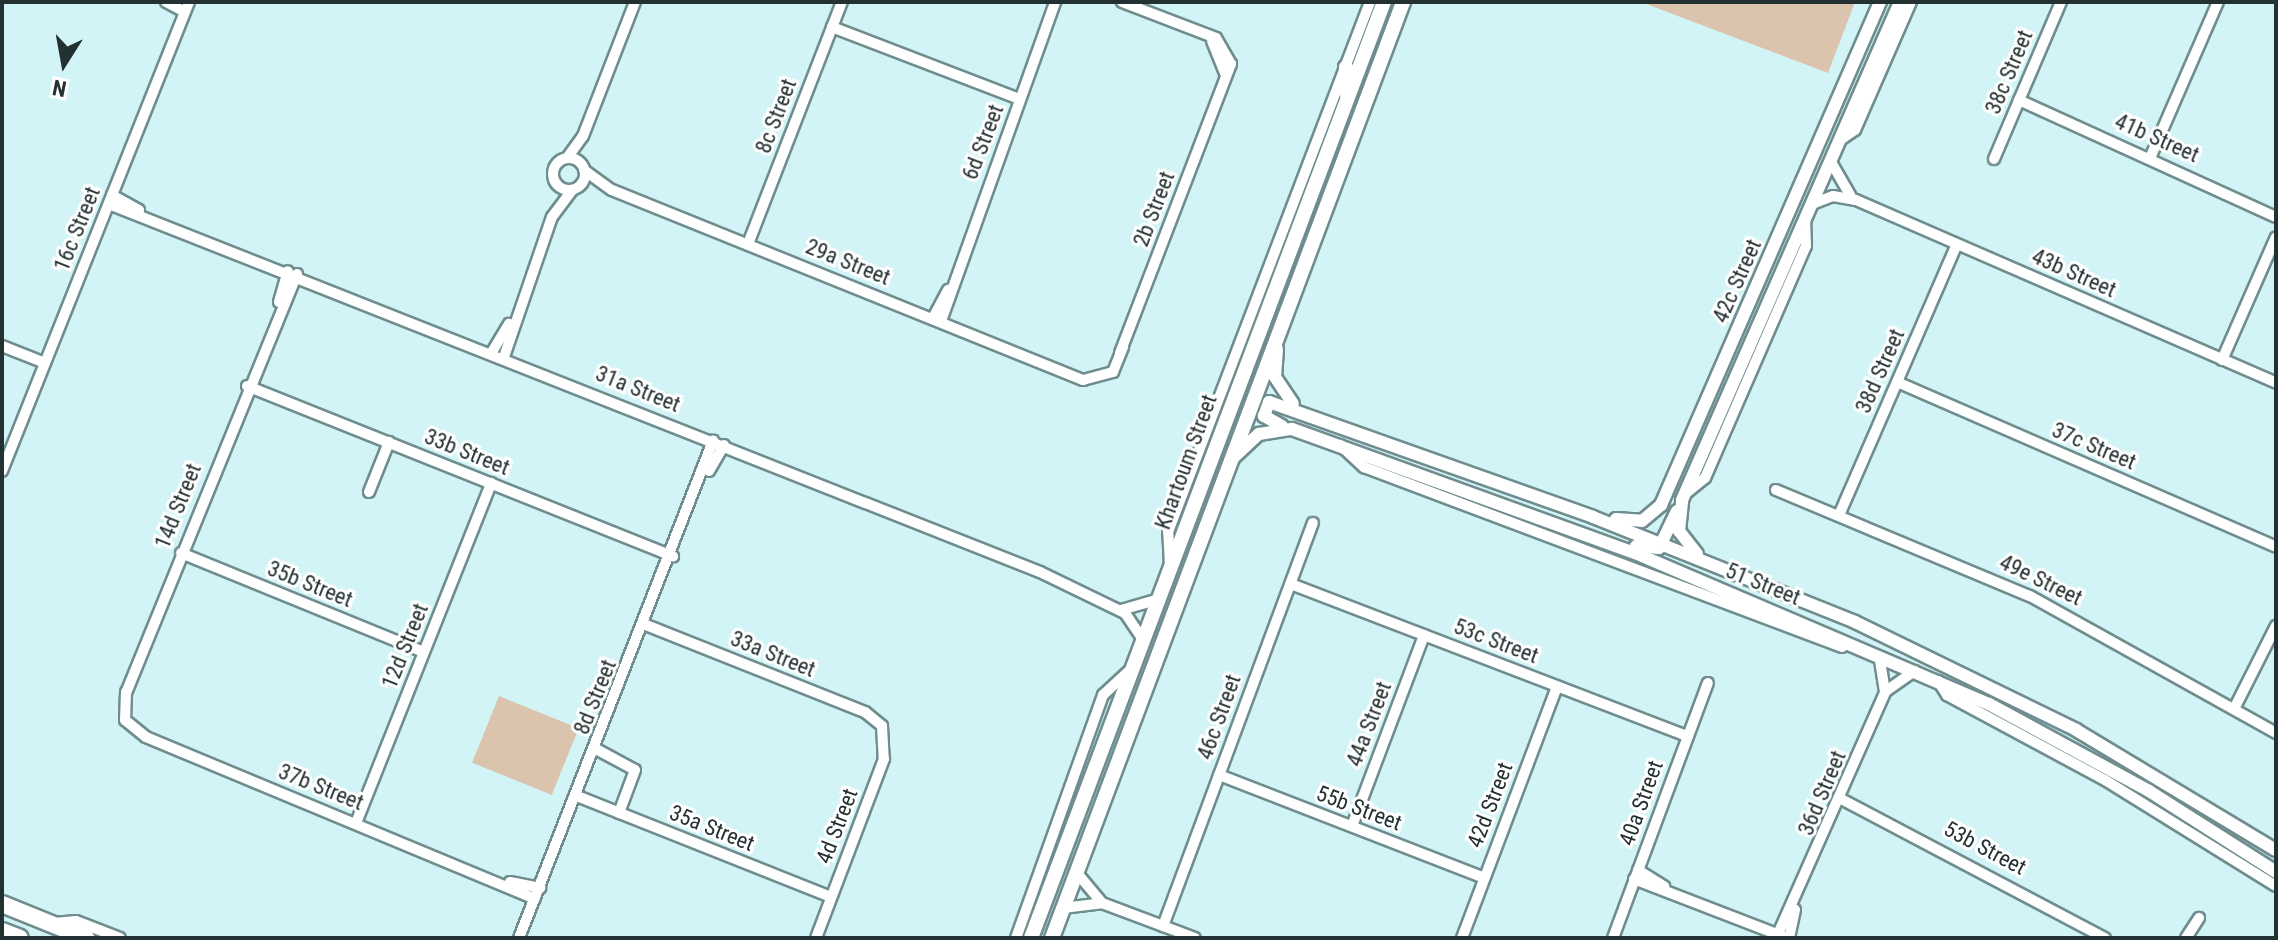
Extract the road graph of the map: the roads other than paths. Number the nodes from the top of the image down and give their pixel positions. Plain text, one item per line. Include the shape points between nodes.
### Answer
1 (166, 2) edge
2 (635, 2) edge
3 (842, 2) edge
4 (1122, 2) edge
5 (1370, 2) edge
6 (1384, 2) edge
7 (1403, 2) edge
8 (1880, 2) edge
9 (1900, 2) edge
10 (1911, 2) edge
11 (2061, 2) edge
12 (2218, 2) edge
13 (1056, 5) edge
14 (1143, 6) edge
15 (187, 7) edge
16 (832, 27) junction
17 (1346, 67) junction
18 (1020, 99) junction
19 (1347, 100) junction
20 (2019, 100) junction
21 (583, 136) junction
22 (1840, 140) junction
23 (1332, 143) junction
24 (1348, 150) junction
25 (2151, 156) junction
26 (567, 158) junction
27 (1994, 159) dead end
28 (1831, 162) junction
29 (583, 168) junction
30 (556, 184) junction
31 (575, 188) junction
32 (612, 190) junction
33 (110, 199) junction
34 (1856, 200) junction
35 (1812, 204) junction
36 (552, 217) junction
37 (2276, 217) edge
38 (1805, 222) junction
39 (2276, 237) edge
40 (748, 244) junction
41 (1957, 244) junction
42 (292, 272) junction
43 (937, 319) junction
44 (511, 323) junction
45 (1281, 325) junction
46 (2, 346) edge
47 (492, 352) junction
48 (504, 357) junction
49 (2222, 360) junction
50 (45, 363) junction
51 (1104, 375) joint
52 (1897, 382) junction
53 (2276, 383) edge
54 (247, 386) junction
55 (1315, 420) junction
56 (1285, 428) junction
57 (1690, 433) junction
58 (389, 442) junction
59 (719, 443) junction
60 (1338, 444) junction
61 (1699, 464) junction
62 (2, 471) edge
63 (1221, 476) junction
64 (491, 483) junction
65 (1776, 490) dead end
66 (369, 492) dead end
67 (1684, 497) junction
68 (1194, 506) junction
69 (1840, 513) junction
70 (1593, 517) junction
71 (1546, 521) junction
72 (1313, 523) dead end
73 (1662, 544) junction
74 (2276, 547) edge
75 (181, 553) junction
76 (673, 556) junction
77 (1711, 566) junction
78 (1171, 569) junction
79 (1291, 584) junction
80 (1156, 600) junction
81 (1119, 609) junction
82 (1172, 609) junction
83 (646, 625) junction
84 (2276, 626) edge
85 (1424, 635) junction
86 (1141, 637) junction
87 (1859, 645) junction
88 (1876, 651) junction
89 (424, 652) junction
90 (1918, 670) junction
91 (1128, 672) junction
92 (1937, 679) junction
93 (1708, 683) dead end
94 (1557, 686) junction
95 (1885, 692) junction
96 (2235, 707) junction
97 (125, 720) joint
98 (882, 726) joint
99 (2276, 733) edge
100 (1688, 736) junction
101 (596, 749) junction
102 (1219, 775) junction
103 (577, 796) junction
104 (1843, 800) junction
105 (619, 813) junction
106 (356, 823) junction
107 (1352, 826) junction
108 (2276, 850) edge
109 (2276, 872) edge
110 (1077, 873) junction
111 (1636, 875) junction
112 (1484, 878) junction
113 (508, 882) junction
114 (2276, 886) edge
115 (540, 888) junction
116 (831, 897) junction
117 (535, 899) junction
118 (1102, 903) junction
119 (2, 904) edge
120 (1063, 908) junction
121 (2199, 918) dead end
122 (51, 924) junction
123 (1163, 926) junction
124 (2, 931) edge
125 (520, 937) edge
126 (1785, 937) edge
127 (20, 938) edge
128 (86, 938) edge
129 (120, 938) edge
130 (816, 938) edge
131 (1016, 938) edge
132 (1031, 938) edge
133 (1052, 938) edge
134 (1195, 938) edge
135 (1462, 938) edge
136 (1613, 938) edge
137 (2105, 938) edge
138 (2186, 938) edge

1 - 15 street
2 - 21 street
3 - 16 street, 8c Street
4 - 14 street
5 - 17 street
6 - 19 main road, Khartoum Street
7 - 24 main road, Khartoum Street
8 - 57 street, 42c Street
9 - 22 street, 42c Street
10 - 22 street via 1855,130
11 - 20 street, 38c Street
12 - 25 street
13 - 18 street, 6d Street
14 - 51 street, 2b Street via 1220,41 1226,59 1223,85 1123,347
15 - 33 street, 16c Street
16 - 18 street
16 - 40 street, 8c Street
17 - 19 main road
17 - 78 street via 1168,532
18 - 43 street, 6d Street
19 - 23 main road, Khartoum Street
20 - 25 street, 41b Street
20 - 27 street, 38c Street
21 - 26 street
21 - 29 street
22 - 28 street, 42c Street
23 - 24 main road
23 - 68 main road, Khartoum Street
24 - 45 main road, Khartoum Street
25 - 37 street, 41b Street
26 - 29 street, 29a Street
26 - 30 street via 553,170
28 - 34 street via 1838,184
28 - 35 street, 42c Street
29 - 31 street
29 - 32 street, 29a Street
30 - 31 street, 29a Street
30 - 36 street
31 - 32 street, 29a Street
31 - 36 street
32 - 40 street, 29a Street
33 - 42 street, 31a Street
33 - 50 street, 16c Street
34 - 35 street, 43b Street via 1833,196
34 - 41 street, 43b Street
35 - 38 street, 42c Street
36 - 44 street
38 - 61 street, 42c Street
38 - 67 street via 1806,246 1705,478
39 - 49 street
40 - 43 street, 29a Street
41 - 49 street, 43b Street
41 - 52 street, 38d Street
42 - 47 street, 31a Street
42 - 54 street, 14d Street
43 - 51 street, 29a Street via 1069,372
44 - 47 street
44 - 48 street
45 - 55 street, 51 Street via 1277,383
45 - 63 main road, Khartoum Street
46 - 50 street
47 - 48 street, 31a Street
48 - 59 street, 31a Street
49 - 53 street, 43b Street
50 - 62 street, 16c Street
52 - 69 street, 38d Street
52 - 74 street, 37c Street
54 - 58 street, 33b Street
54 - 75 street, 14d Street
55 - 56 street via 1269,402 1264,416
55 - 70 street, 51 Street
56 - 60 street, 51 Street
56 - 63 street via 1250,440
57 - 61 street via 1686,459
57 - 70 street, 42c Street via 1653,515 1636,523
58 - 64 street, 33b Street
58 - 66 street
59 - 76 street, 8d Street
59 - 81 street, 31a Street
60 - 71 street, 51 Street
60 - 87 street via 1378,472 1841,647
61 - 67 street, 42c Street
63 - 82 main road, Khartoum Street
64 - 76 street, 33b Street
64 - 89 street, 12d Street
65 - 69 street, 49e Street
67 - 73 street
67 - 77 street, 42c Street via 1683,541
68 - 78 main road, Khartoum Street
68 - 82 main road via 1164,599
69 - 96 street, 49e Street via 2030,596
70 - 73 street, 51 Street
71 - 73 street via 1566,520 1647,550
71 - 87 street, 51 Street
72 - 79 street, 46c Street
73 - 77 street, 51 Street
75 - 89 street, 35b Street
75 - 97 street, 14d Street via 126,692
76 - 83 street, 8d Street
77 - 108 street, 51 Street via 2000,690
78 - 80 main road, Khartoum Street
79 - 85 street, 53c Street
79 - 102 street, 46c Street
80 - 81 street
80 - 86 main road, Khartoum Street
81 - 86 street, 31a Street
82 - 110 main road, Khartoum Street
83 - 98 street, 33a Street via 865,712
83 - 101 street, 8d Street
84 - 96 street
85 - 94 street, 53c Street
85 - 107 street, 44a Street
86 - 91 main road, Khartoum Street
87 - 88 street, 51 Street
88 - 90 street, 51 Street
88 - 95 street
89 - 106 street, 12d Street
90 - 92 street, 51 Street
90 - 95 street
91 - 131 street via 1103,695
91 - 132 main road, Khartoum Street
92 - 109 street, 51 Street via 2102,764
92 - 114 street via 1950,697 2105,780
93 - 100 street, 40a Street
94 - 100 street, 53c Street
94 - 112 street, 42d Street
95 - 104 street, 36d Street
96 - 99 street, 49e Street
97 - 106 street, 37b Street via 146,737
98 - 116 street, 4d Street via 884,759
100 - 111 street, 40a Street
101 - 103 street, 8d Street
101 - 105 street via 635,770
102 - 107 street, 55b Street
102 - 123 street, 46c Street
103 - 105 street, 35a Street
103 - 115 street, 8d Street
104 - 126 street, 36d Street
104 - 137 street, 53b Street
105 - 116 street, 35a Street
106 - 113 street, 37b Street
107 - 112 street, 55b Street
110 - 118 street
110 - 120 main road, Khartoum Street
111 - 126 street
111 - 136 street, 40a Street
112 - 135 street, 42d Street
113 - 115 street, 37b Street
113 - 117 street, 37b Street
115 - 117 street, 8d Street
116 - 130 street, 4d Street
117 - 125 street, 8d Street
118 - 120 street
118 - 123 street
119 - 122 main road
120 - 133 main road, Khartoum Street
121 - 138 street
122 - 128 main road
122 - 129 street via 76,921
123 - 134 street
124 - 127 main road

